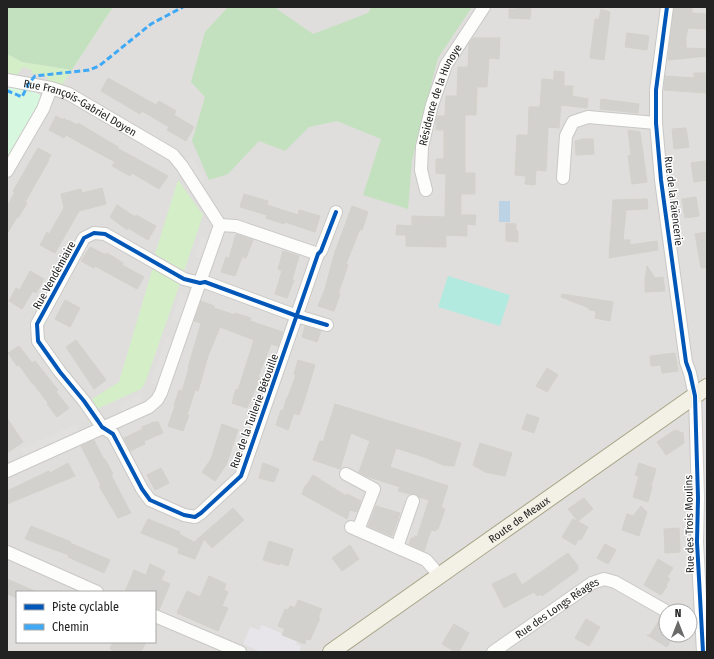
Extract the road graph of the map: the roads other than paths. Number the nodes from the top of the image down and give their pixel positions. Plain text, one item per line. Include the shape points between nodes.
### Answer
1 (484, 7) edge
2 (667, 7) edge
3 (7, 80) edge
4 (51, 88) junction
5 (656, 123) junction
6 (7, 171) edge
7 (563, 178) dead end
8 (426, 190) dead end
9 (336, 212) dead end
10 (220, 225) junction
11 (318, 254) junction
12 (200, 283) junction
13 (297, 316) junction
14 (327, 325) dead end
15 (701, 392) edge
16 (102, 427) junction
17 (7, 471) edge
18 (346, 474) dead end
19 (702, 499) edge
20 (413, 501) dead end
21 (397, 547) junction
22 (7, 552) edge
23 (440, 576) junction
24 (95, 591) edge
25 (695, 603) edge
26 (658, 606) edge
27 (156, 616) edge
28 (698, 629) edge
29 (704, 648) edge
30 (240, 652) edge
31 (331, 652) edge
32 (493, 652) edge

1 - 8 street, Résidence de la Hunoye via 446,66 432,104 422,147 421,170
2 - 5 street, Rue de la Faïencerie via 656,90
3 - 4 street, Rue François-Gabriel Doyen
4 - 6 street via 43,108
4 - 10 street, Rue François-Gabriel Doyen via 70,94 172,155 182,166
5 - 7 street via 588,117 573,122 566,136
5 - 15 street, Rue de la Faïencerie via 661,180 686,362
9 - 11 street, Rue de la Tuilerie Bétouille
10 - 11 street via 236,226
10 - 12 street
11 - 13 street, Rue de la Tuilerie Bétouille
12 - 13 street, Rue Vendémiaire via 205,282
12 - 16 street via 157,400
12 - 16 street, Rue Vendémiaire via 184,279 105,234 94,233 84,238 37,324 37,333 38,342
13 - 14 street, Rue Vendémiaire
13 - 16 street, Rue de la Tuilerie Bétouille via 241,476 195,517 184,515 150,500 113,434
15 - 19 street, Rue des Trois Moulins
15 - 23 main road, Route de Meaux
16 - 17 street
18 - 21 street via 374,489 355,528
19 - 25 street, Rue des Trois Moulins via 697,542
20 - 21 street
21 - 23 street via 426,560
22 - 24 street
23 - 31 main road, Route de Meaux
26 - 32 street, Rue des Longs Réages via 615,582 604,579 592,583
27 - 30 street
28 - 29 street, Rue des Trois Moulins

